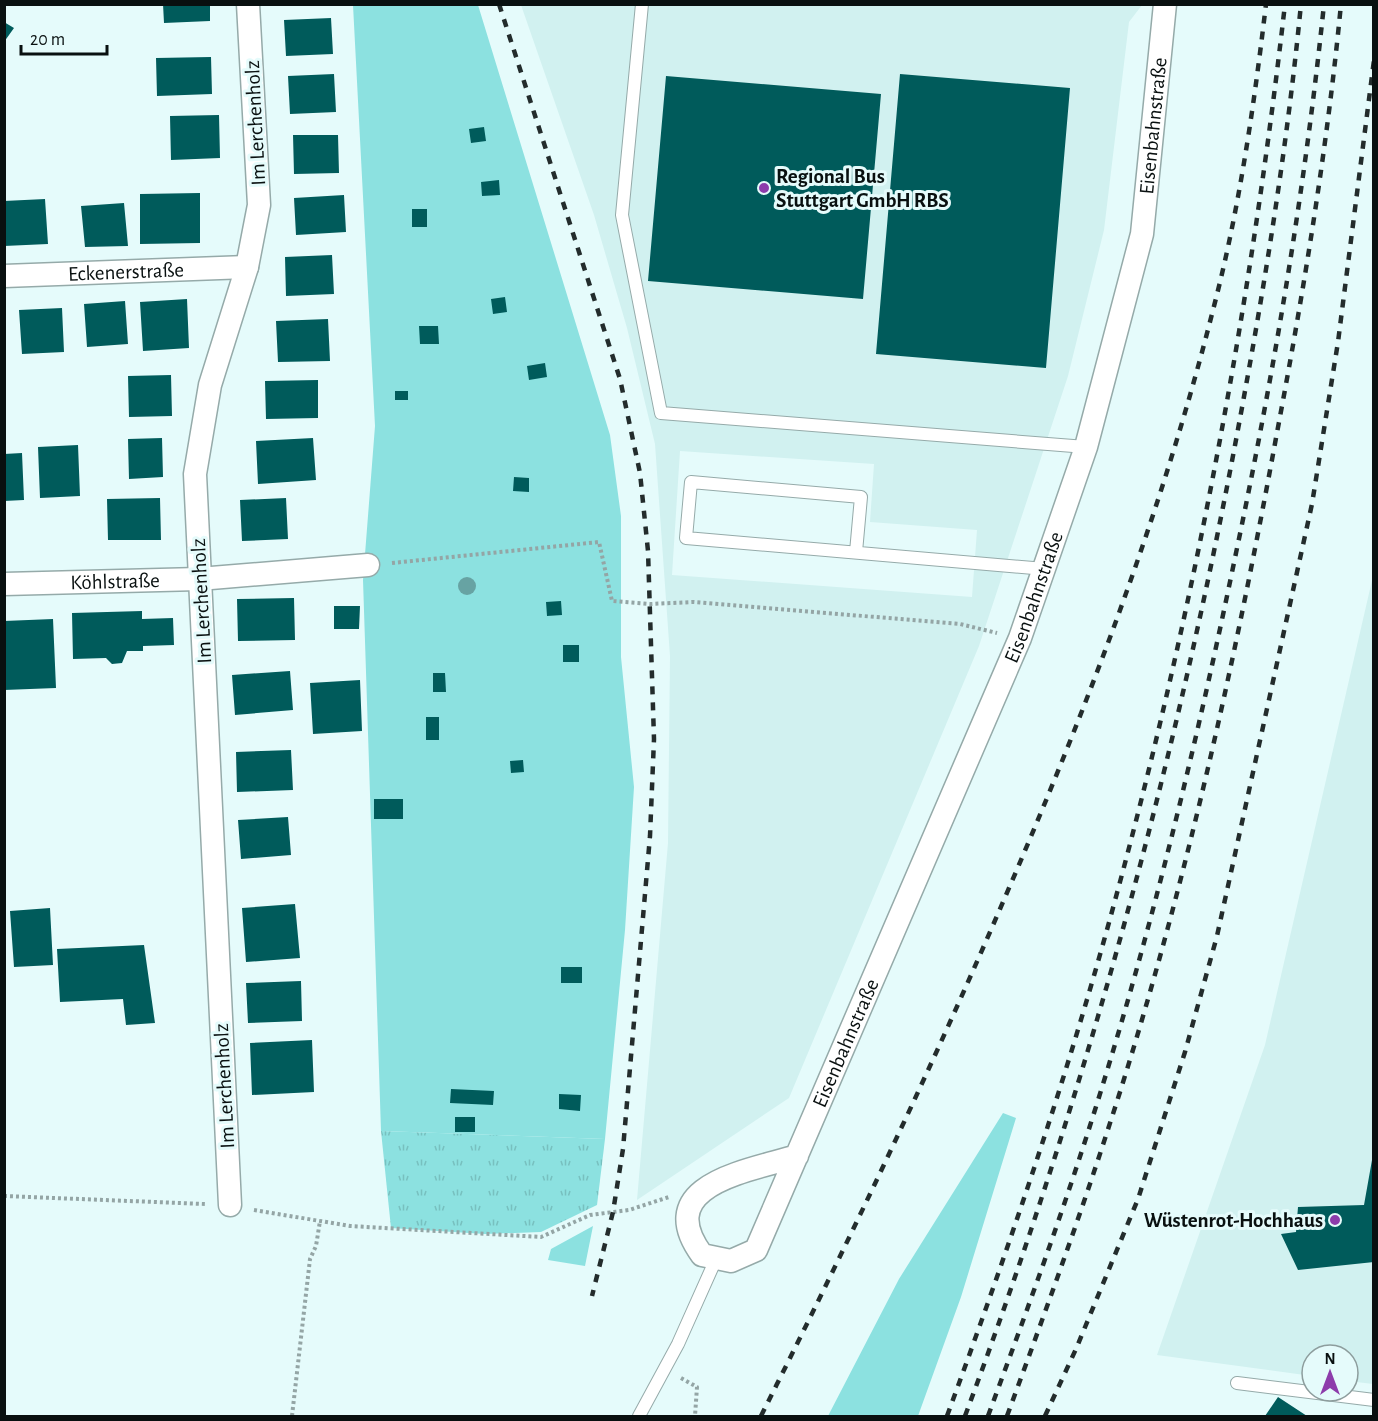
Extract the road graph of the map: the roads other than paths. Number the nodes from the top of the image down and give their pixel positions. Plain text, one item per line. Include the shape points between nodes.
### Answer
1 (248, 4) edge
2 (642, 4) edge
3 (1160, 5) edge
4 (247, 267) junction
5 (4, 276) edge
6 (1086, 447) junction
7 (856, 552) junction
8 (368, 565) road end
9 (1045, 569) junction
10 (199, 579) junction
11 (4, 584) edge
12 (797, 1156) junction
13 (230, 1205) road end
14 (716, 1258) junction
15 (1237, 1383) dead end
16 (1374, 1400) edge
17 (639, 1416) edge

1 - 4 street, Im Lerchenholz via 259,205
2 - 6 lane via 622,215 661,413
3 - 6 street, Eisenbahnstraße via 1142,234
4 - 5 street, Eckenerstraße
4 - 10 street, Im Lerchenholz via 210,385 195,474
6 - 9 street, Eisenbahnstraße
7 - 7 lane via 686,538 691,482 861,497
7 - 9 lane
8 - 10 street, Köhlstraße
9 - 12 street, Eisenbahnstraße via 1020,638
10 - 11 street, Köhlstraße
10 - 13 street, Im Lerchenholz
12 - 14 street, Eisenbahnstraße via 756,1250 731,1261
12 - 14 street via 716,1180 694,1198 688,1215 690,1238 702,1255
14 - 17 lane via 678,1344
15 - 16 lane

